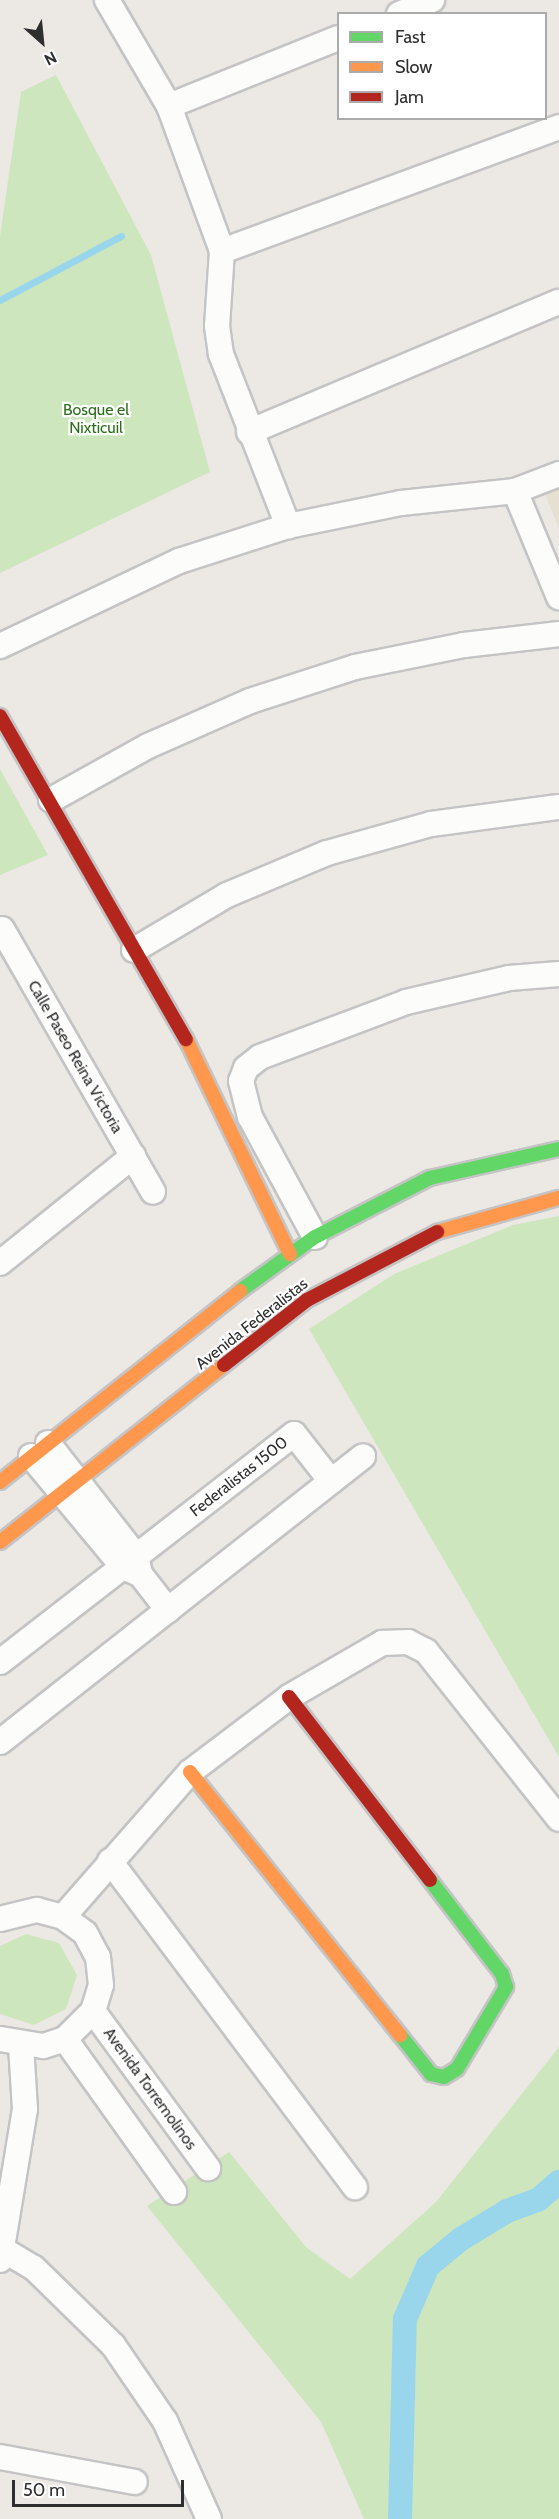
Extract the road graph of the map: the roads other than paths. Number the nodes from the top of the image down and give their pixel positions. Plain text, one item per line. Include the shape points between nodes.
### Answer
1 (432, 0) edge
2 (112, 4) edge
3 (404, 12) edge
4 (337, 39) edge
5 (169, 106) junction
6 (559, 127) edge
7 (222, 251) junction
8 (559, 302) edge
9 (249, 432) junction
10 (559, 474) edge
11 (515, 491) junction
12 (288, 526) junction
13 (559, 597) edge
14 (559, 634) edge
15 (0, 646) edge
16 (0, 716) edge
17 (51, 800) junction
18 (559, 807) edge
19 (2, 929) dead end
20 (134, 950) junction
21 (9, 961) edge
22 (559, 974) edge
23 (559, 1149) edge
24 (133, 1156) junction
25 (285, 1182) junction
26 (153, 1192) dead end
27 (260, 1197) junction
28 (559, 1198) edge
29 (315, 1237) junction
30 (290, 1254) junction
31 (0, 1261) edge
32 (39, 1450) junction
33 (363, 1456) dead end
34 (331, 1481) junction
35 (0, 1482) edge
36 (71, 1488) junction
37 (0, 1542) edge
38 (133, 1566) junction
39 (168, 1610) junction
40 (0, 1662) edge
41 (289, 1697) junction
42 (1, 1738) edge
43 (190, 1772) junction
44 (559, 1819) edge
45 (110, 1862) junction
46 (3, 1912) edge
47 (63, 1917) junction
48 (93, 2011) junction
49 (65, 2039) junction
50 (10, 2043) edge
51 (208, 2168) dead end
52 (355, 2187) dead end
53 (174, 2192) dead end
54 (1, 2254) edge
55 (0, 2457) edge
56 (135, 2482) dead end
57 (209, 2519) edge

1 - 3 street
2 - 5 street
4 - 5 street
5 - 7 street
6 - 7 street
7 - 9 street via 217,326
8 - 9 street
9 - 12 street
10 - 11 street
11 - 12 street via 401,503
11 - 13 street
12 - 15 street via 179,561
14 - 17 street via 464,645 355,667 260,698 148,746
16 - 17 street
17 - 20 street
18 - 20 street via 431,824 327,853 227,896
19 - 21 street, Calle Paseo Reina Victoria
20 - 27 street via 200,1063
21 - 24 street, Calle Paseo Reina Victoria
22 - 25 street via 509,978 406,1002 260,1058 241,1081 250,1117
23 - 29 street, Avenida Federalistas via 430,1178
24 - 26 street, Calle Paseo Reina Victoria
24 - 31 street
25 - 27 street
25 - 29 street
27 - 30 street
28 - 36 street, Avenida Federalistas via 458,1223 388,1253 307,1300
29 - 30 street, Avenida Federalistas
30 - 32 street, Avenida Federalistas via 195,1323
32 - 35 street, Avenida Federalistas
32 - 36 street
33 - 34 street
34 - 38 street, Federalistas 1500 via 294,1434
34 - 39 street
36 - 37 street, Avenida Federalistas
36 - 38 street
38 - 39 street
38 - 40 street, Federalistas 1500
39 - 42 street
41 - 43 street
41 - 43 street via 502,1974 506,1987 501,2000 456,2069 444,2077 431,2074
41 - 44 street via 382,1643 408,1642 426,1651
43 - 45 street
45 - 47 street
45 - 52 street
46 - 47 street via 37,1910
47 - 48 street via 85,1933 98,1957 101,1985
48 - 49 street
48 - 51 street, Avenida Torremolinos
49 - 50 street
49 - 53 street
50 - 54 street via 25,2109
54 - 57 street via 34,2268 113,2345 165,2421
55 - 56 street

